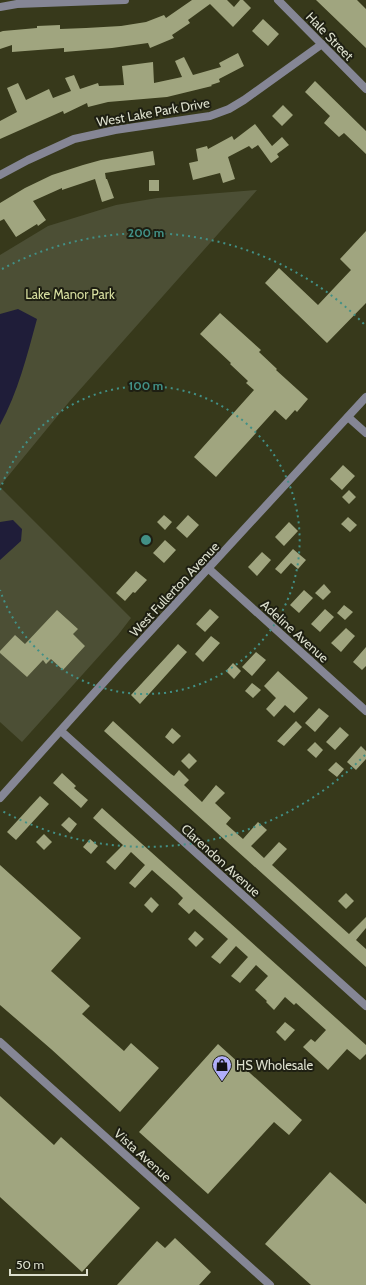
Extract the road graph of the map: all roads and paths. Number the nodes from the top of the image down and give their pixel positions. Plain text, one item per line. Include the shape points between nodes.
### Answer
1 (125, 0) edge
2 (278, 0) edge
3 (0, 7) edge
4 (322, 44) junction
5 (366, 89) edge
6 (0, 175) edge
7 (366, 397) edge
8 (348, 417) junction
9 (366, 433) edge
10 (208, 569) junction
11 (366, 711) edge
12 (61, 731) junction
13 (0, 798) edge
14 (366, 1006) edge
15 (0, 1042) edge
16 (270, 1285) edge

1 - 3 street via 17,4
2 - 4 street, Hale Street
4 - 5 street, Hale Street
4 - 6 street, West Lake Park Drive via 229,109 210,116 115,130 74,139
7 - 8 street, West Fullerton Avenue
8 - 9 street
8 - 10 street, West Fullerton Avenue
10 - 11 street, Adeline Avenue
10 - 12 street, West Fullerton Avenue
12 - 13 street, West Fullerton Avenue
12 - 14 street, Clarendon Avenue
15 - 16 street, Vista Avenue

